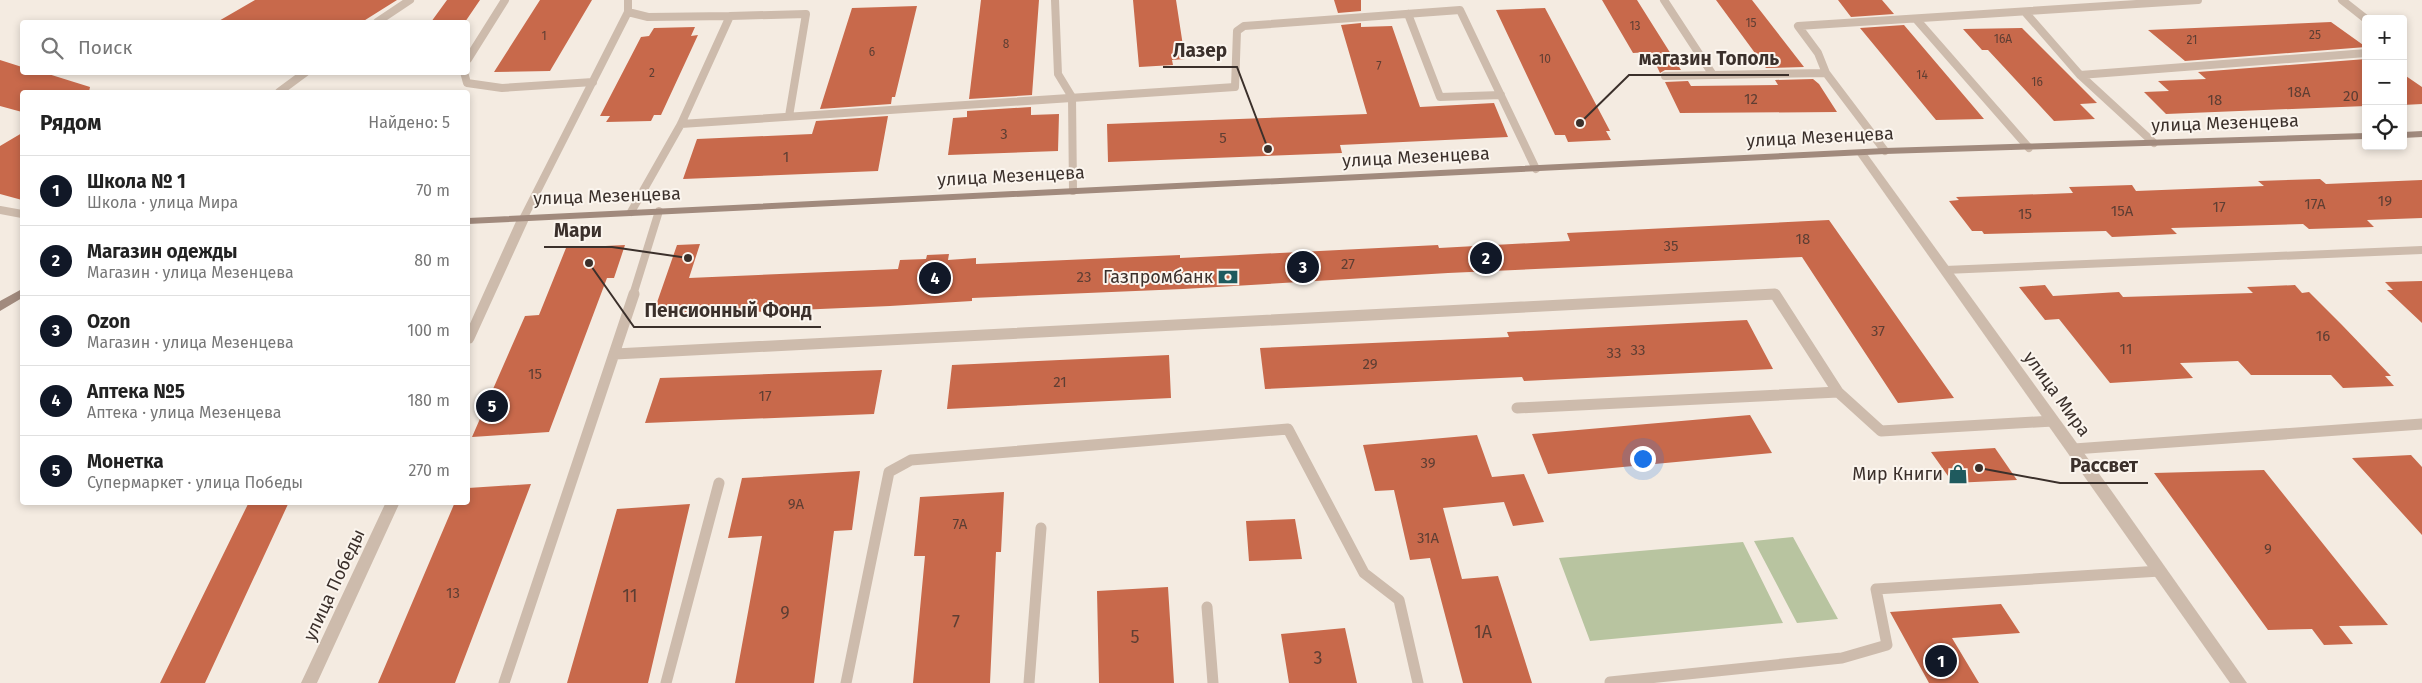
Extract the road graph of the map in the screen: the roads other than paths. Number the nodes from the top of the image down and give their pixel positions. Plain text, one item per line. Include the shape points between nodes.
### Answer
1 (410, 0) edge
2 (505, 0) edge
3 (628, 0) edge
4 (1055, 0) edge
5 (1664, 0) edge
6 (2198, 0) edge
7 (2342, 0) edge
8 (628, 12) junction
9 (2025, 12) junction
10 (1408, 14) junction
11 (730, 16) junction
12 (2362, 16) edge
13 (1916, 19) junction
14 (380, 20) edge
15 (2362, 54) edge
16 (470, 56) edge
17 (1826, 73) junction
18 (302, 75) edge
19 (465, 75) edge
20 (1713, 75) junction
21 (2080, 75) junction
22 (1665, 76) dead end
23 (593, 82) junction
24 (282, 90) edge
25 (1501, 96) junction
26 (1072, 98) junction
27 (790, 116) junction
28 (680, 124) junction
29 (2422, 134) edge
30 (2407, 135) edge
31 (2362, 136) edge
32 (2154, 142) junction
33 (2029, 148) junction
34 (1885, 151) junction
35 (1861, 153) junction
36 (1536, 169) junction
37 (1074, 191) junction
38 (0, 210) edge
39 (659, 211) junction
40 (631, 212) junction
41 (20, 214) edge
42 (524, 217) junction
43 (470, 221) edge
44 (2422, 250) edge
45 (1945, 270) junction
46 (20, 295) edge
47 (0, 307) edge
48 (470, 336) edge
49 (615, 354) junction
50 (1838, 392) junction
51 (1517, 408) dead end
52 (2053, 421) junction
53 (2422, 424) edge
54 (2074, 449) junction
55 (719, 482) dead end
56 (391, 505) edge
57 (1041, 528) dead end
58 (2160, 571) junction
59 (1207, 607) dead end
60 (1610, 682) edge
61 (309, 683) edge
62 (504, 683) edge
63 (666, 683) edge
64 (846, 683) edge
65 (1029, 683) edge
66 (1212, 683) edge
67 (1418, 683) edge
68 (2239, 683) edge

1 - 14 lane
2 - 16 lane
3 - 8 lane
4 - 26 lane via 1058,74
5 - 20 lane
6 - 9 lane
7 - 12 lane
8 - 11 lane via 648,18
8 - 23 lane
9 - 13 lane
9 - 21 lane
10 - 25 lane via 1460,10
10 - 25 lane via 1440,97
10 - 26 lane via 1244,26 1237,31 1235,87
11 - 27 lane via 806,14
11 - 28 lane
13 - 17 lane via 1798,26 1818,53
13 - 33 lane
15 - 21 lane
17 - 20 lane
17 - 34 lane
18 - 24 lane
19 - 23 lane via 467,83 502,88
20 - 22 lane
21 - 32 lane
23 - 42 lane
25 - 36 lane
26 - 27 lane
26 - 37 lane
27 - 28 lane
28 - 40 lane
29 - 30 main road
31 - 32 main road, улица Мезенцева
32 - 33 main road, улица Мезенцева
33 - 34 main road, улица Мезенцева
34 - 35 main road, улица Мезенцева
35 - 36 main road, улица Мезенцева
35 - 45 street, улица Мира
36 - 37 main road, улица Мезенцева
37 - 39 main road, улица Мезенцева
38 - 41 lane
39 - 40 main road, улица Мезенцева
39 - 49 lane
40 - 42 main road, улица Мезенцева
42 - 43 main road, улица Мезенцева
42 - 48 street
44 - 45 lane
45 - 52 street, улица Мира
46 - 47 main road
49 - 50 lane via 1776,294
49 - 62 lane
50 - 51 lane
50 - 52 lane via 1881,431
52 - 54 street, улица Мира
53 - 54 lane
54 - 58 street, улица Мира
55 - 63 lane
56 - 61 street, улица Победы
57 - 65 lane
58 - 60 lane via 1876,589 1887,645 1842,658
58 - 68 street, улица Мира
59 - 66 lane
64 - 67 lane via 889,472 911,460 1288,429 1364,572 1399,600

